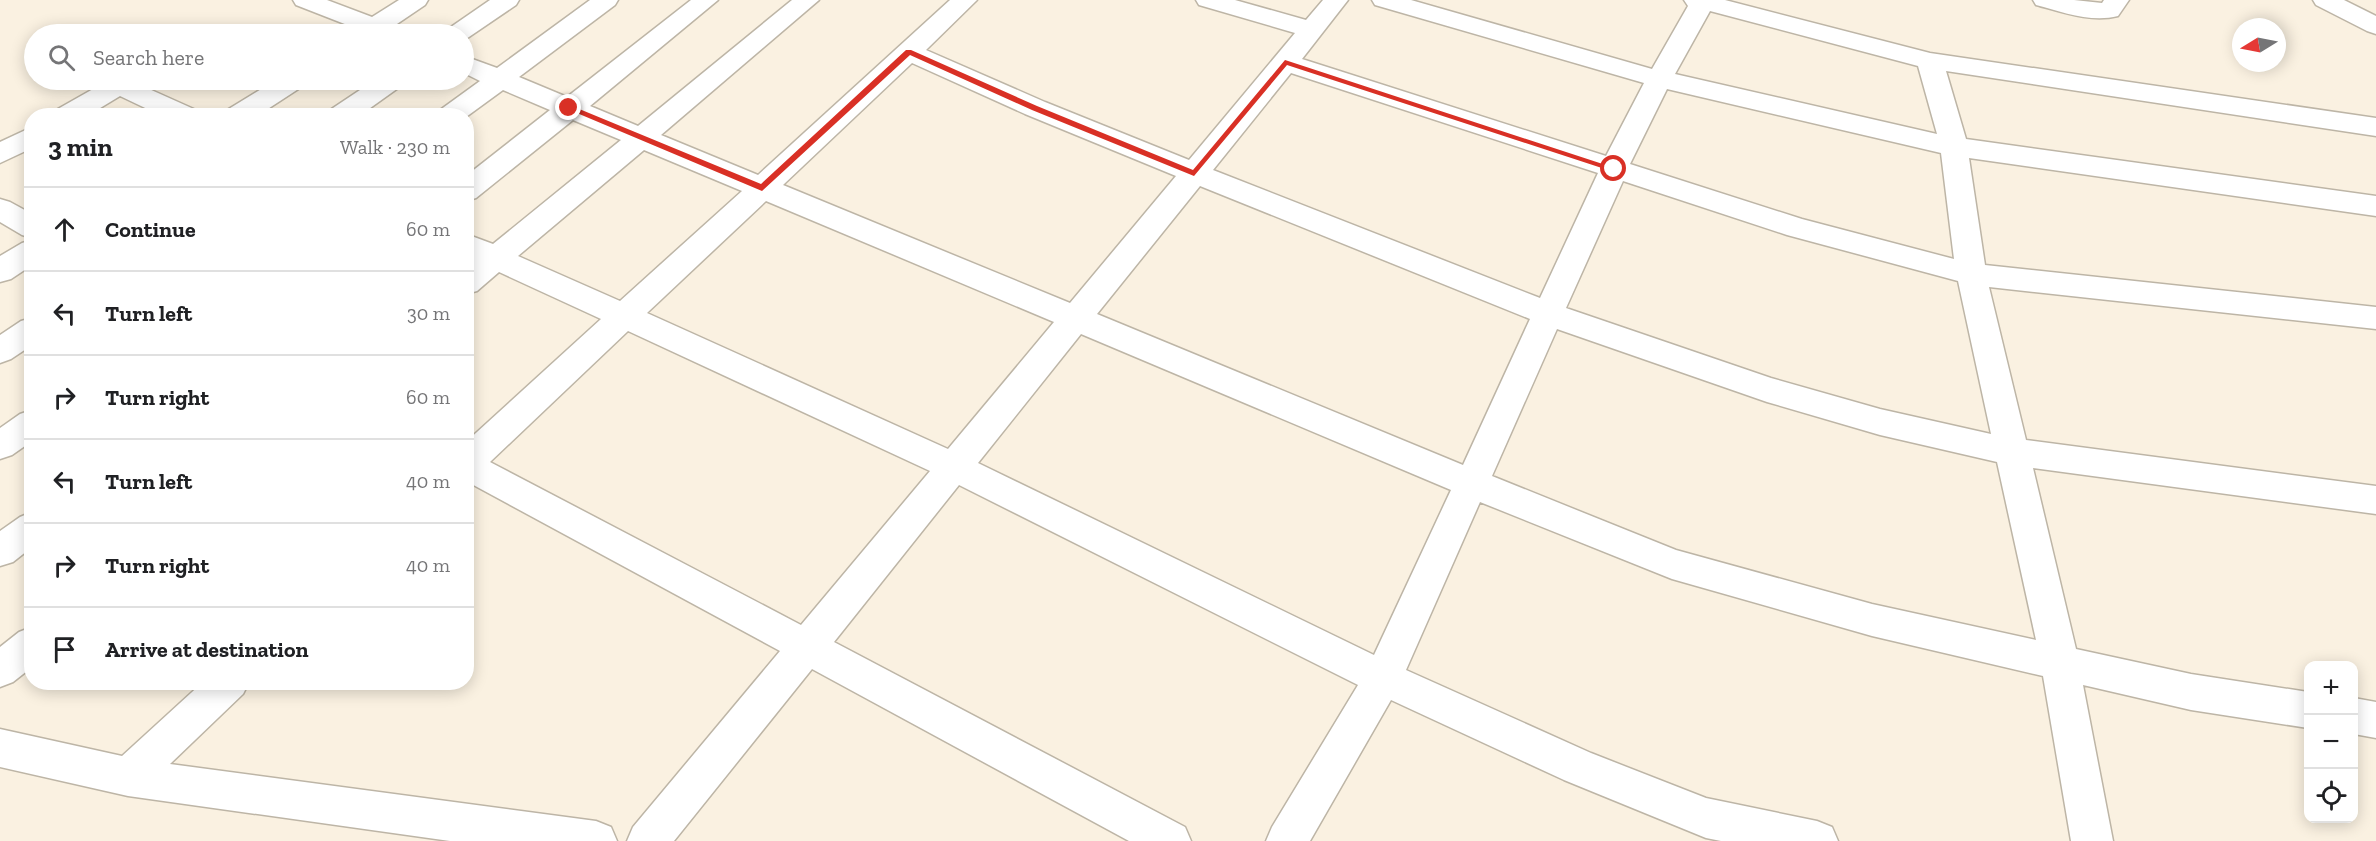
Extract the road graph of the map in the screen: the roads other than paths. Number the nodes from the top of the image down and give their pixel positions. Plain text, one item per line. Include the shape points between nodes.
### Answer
1 (309, 0) edge
2 (416, 0) edge
3 (507, 0) edge
4 (606, 0) edge
5 (706, 0) edge
6 (807, 0) edge
7 (965, 0) edge
8 (1208, 0) edge
9 (1336, 0) edge
10 (1384, 0) edge
11 (2045, 0) edge
12 (2116, 0) edge
13 (2325, 0) edge
14 (1701, 1) edge
15 (361, 24) edge
16 (388, 24) edge
17 (472, 24) edge
18 (2376, 26) edge
19 (1311, 30) junction
20 (909, 52) junction
21 (1930, 61) junction
22 (1285, 62) junction
23 (474, 68) edge
24 (500, 79) junction
25 (1659, 79) junction
26 (110, 90) edge
27 (130, 90) edge
28 (278, 90) edge
29 (378, 90) edge
30 (80, 108) edge
31 (169, 108) edge
32 (250, 108) edge
33 (352, 108) edge
34 (461, 108) edge
35 (569, 108) junction
36 (2376, 127) edge
37 (642, 138) junction
38 (24, 140) edge
39 (1954, 147) junction
40 (0, 154) edge
41 (1614, 169) junction
42 (1194, 173) junction
43 (474, 185) edge
44 (762, 188) junction
45 (2376, 206) edge
46 (0, 209) edge
47 (24, 223) edge
48 (481, 251) edge
49 (24, 255) edge
50 (474, 266) edge
51 (0, 271) edge
52 (1971, 274) junction
53 (1548, 314) junction
54 (624, 316) junction
55 (1076, 318) junction
56 (2376, 318) edge
57 (24, 334) edge
58 (0, 351) edge
59 (24, 429) edge
60 (0, 446) edge
61 (2012, 452) junction
62 (474, 457) edge
63 (954, 467) junction
64 (474, 468) edge
65 (1471, 483) junction
66 (2376, 500) edge
67 (24, 533) edge
68 (0, 551) edge
69 (807, 647) junction
70 (24, 650) edge
71 (2060, 662) junction
72 (0, 670) edge
73 (1383, 678) junction
74 (221, 690) edge
75 (2304, 709) edge
76 (2358, 717) edge
77 (2376, 720) edge
78 (0, 748) edge
79 (128, 777) junction
80 (596, 841) edge
81 (648, 841) edge
82 (1170, 841) edge
83 (1287, 841) edge
84 (1817, 841) edge
85 (2092, 841) edge

1 - 15 street
2 - 16 street
3 - 17 street
4 - 24 street
5 - 35 street
6 - 37 street
7 - 20 street
8 - 19 street
9 - 19 street
10 - 25 street
11 - 12 street via 2109,11
13 - 18 street
14 - 21 street
14 - 25 street
19 - 22 street
20 - 42 street
20 - 44 street
21 - 36 street
21 - 39 street
22 - 41 street
22 - 42 street
23 - 24 street
24 - 34 street
24 - 35 street
25 - 39 street
25 - 41 street
26 - 30 street
27 - 31 street
28 - 32 street
29 - 33 street
35 - 37 street
35 - 43 street
37 - 44 street
37 - 48 street
38 - 40 street
39 - 45 street
39 - 52 street
41 - 52 street via 1797,228
41 - 53 street
42 - 53 street
42 - 55 street
44 - 54 street
44 - 55 street
46 - 47 street
48 - 50 street
48 - 54 street
49 - 51 street
52 - 56 street
52 - 61 street
53 - 61 street via 1778,392 1880,422
53 - 65 street
54 - 62 street
54 - 63 street
55 - 63 street
55 - 65 street
57 - 58 street
59 - 60 street
61 - 66 street
61 - 71 street
63 - 69 street
63 - 73 street
64 - 69 street
65 - 71 street via 1672,564 1872,621
65 - 73 street
67 - 68 street
69 - 81 street
69 - 82 street
70 - 72 street
71 - 75 street via 2191,692
71 - 85 street
73 - 83 street
73 - 84 street via 1578,767 1706,818
74 - 79 street
76 - 77 street
78 - 79 street
79 - 80 street

